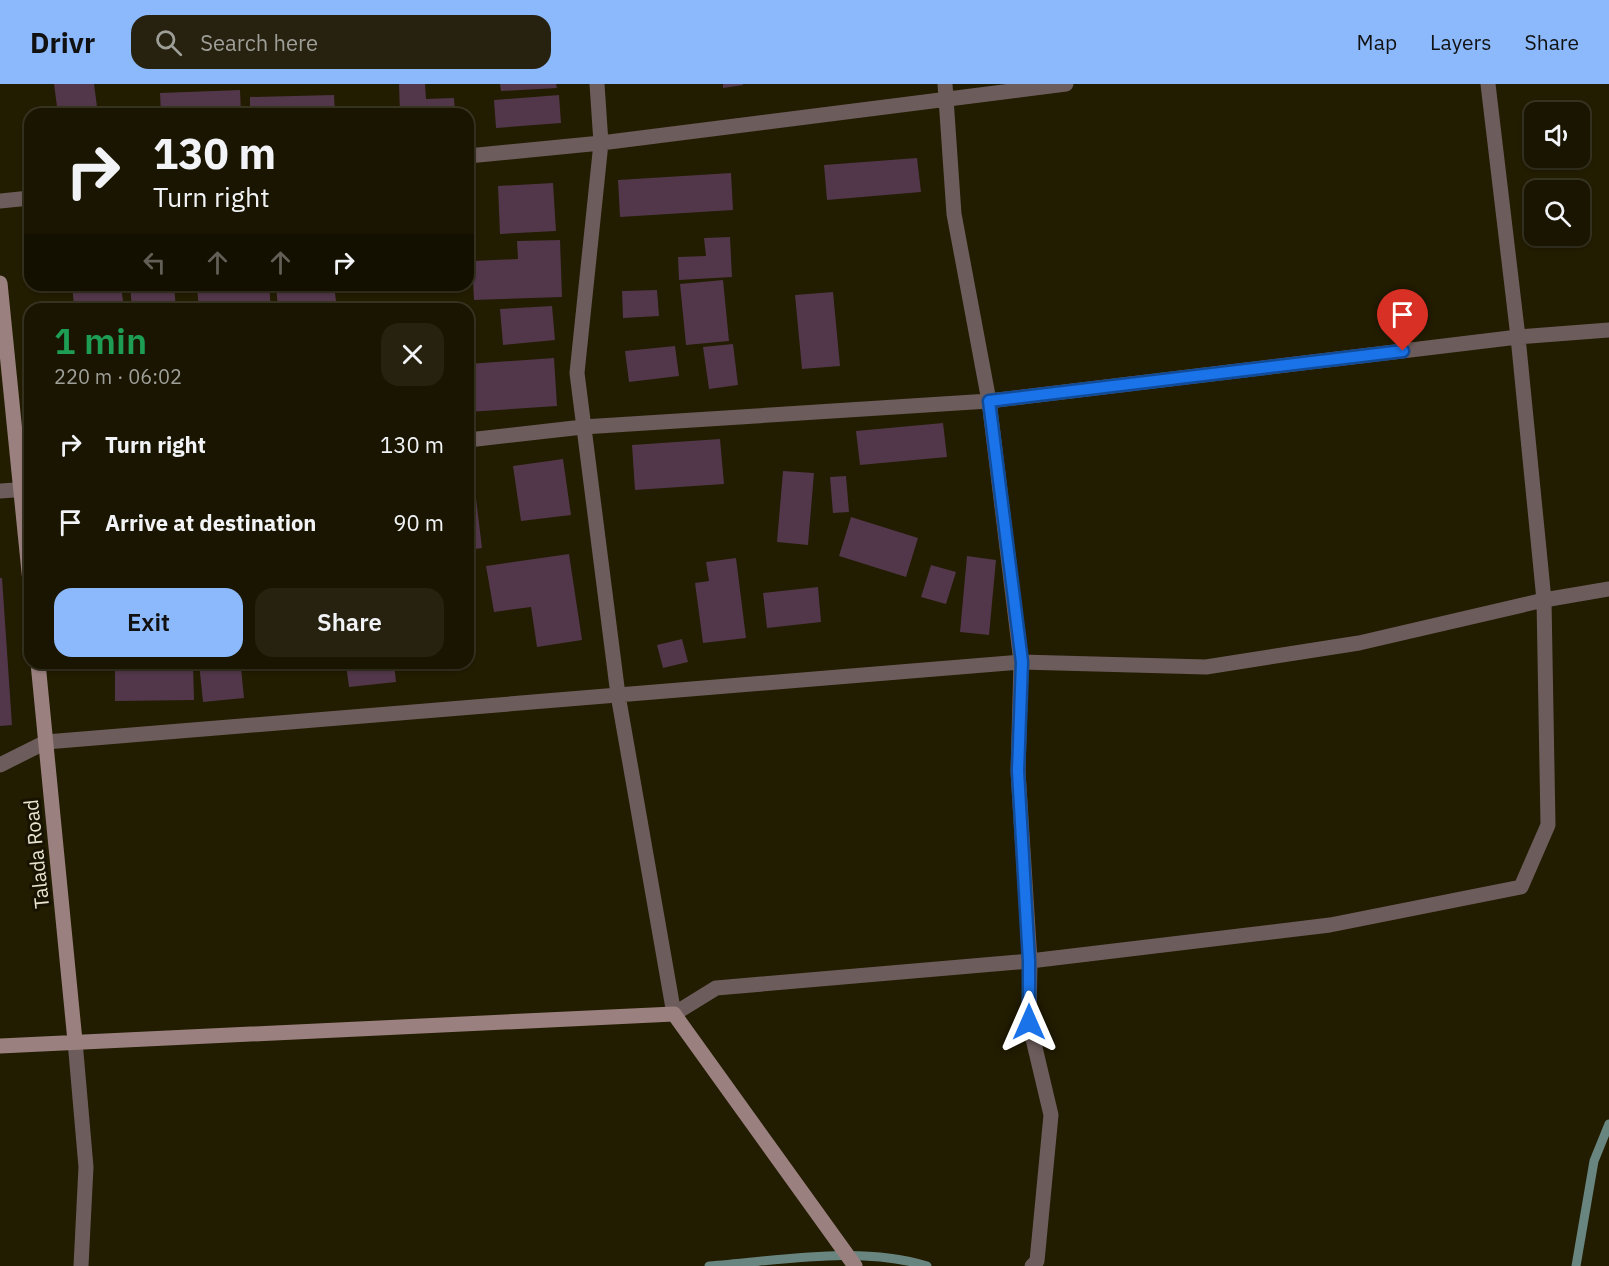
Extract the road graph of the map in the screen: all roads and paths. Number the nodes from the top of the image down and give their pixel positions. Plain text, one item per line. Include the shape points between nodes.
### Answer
1 (597, 84) edge
2 (1066, 84) edge
3 (1488, 84) edge
4 (946, 91) edge
5 (602, 143) junction
6 (474, 155) edge
7 (24, 199) edge
8 (0, 201) edge
9 (0, 283) edge
10 (1609, 330) edge
11 (1518, 337) junction
12 (989, 401) junction
13 (583, 427) junction
14 (474, 439) edge
15 (24, 482) edge
16 (24, 490) edge
17 (0, 491) edge
18 (1609, 590) edge
19 (1544, 600) junction
20 (1022, 662) junction
21 (39, 669) edge
22 (618, 695) junction
23 (46, 742) junction
24 (0, 765) edge
25 (1029, 961) junction
26 (674, 1014) junction
27 (75, 1041) junction
28 (0, 1046) edge
29 (81, 1266) edge
30 (855, 1266) edge
31 (1032, 1266) edge

1 - 5 street
2 - 4 street
3 - 11 street
4 - 5 street
4 - 12 street via 954,214
5 - 6 street
5 - 13 street via 576,373
7 - 8 street
9 - 15 street
10 - 11 street
11 - 12 street
11 - 19 street
12 - 13 street
12 - 20 street
13 - 14 street
13 - 22 street
16 - 17 street
18 - 19 street
19 - 20 street via 1359,643 1206,668
19 - 25 street via 1548,825 1521,887 1330,925
20 - 22 street
20 - 25 street via 1018,771
21 - 23 street, Talada Road
22 - 23 street
22 - 26 street
23 - 24 street
23 - 27 street, Talada Road
25 - 26 street via 716,988
25 - 31 street via 1029,1022 1051,1115 1037,1261
26 - 27 street
26 - 30 street
27 - 28 street
27 - 29 street via 86,1167

